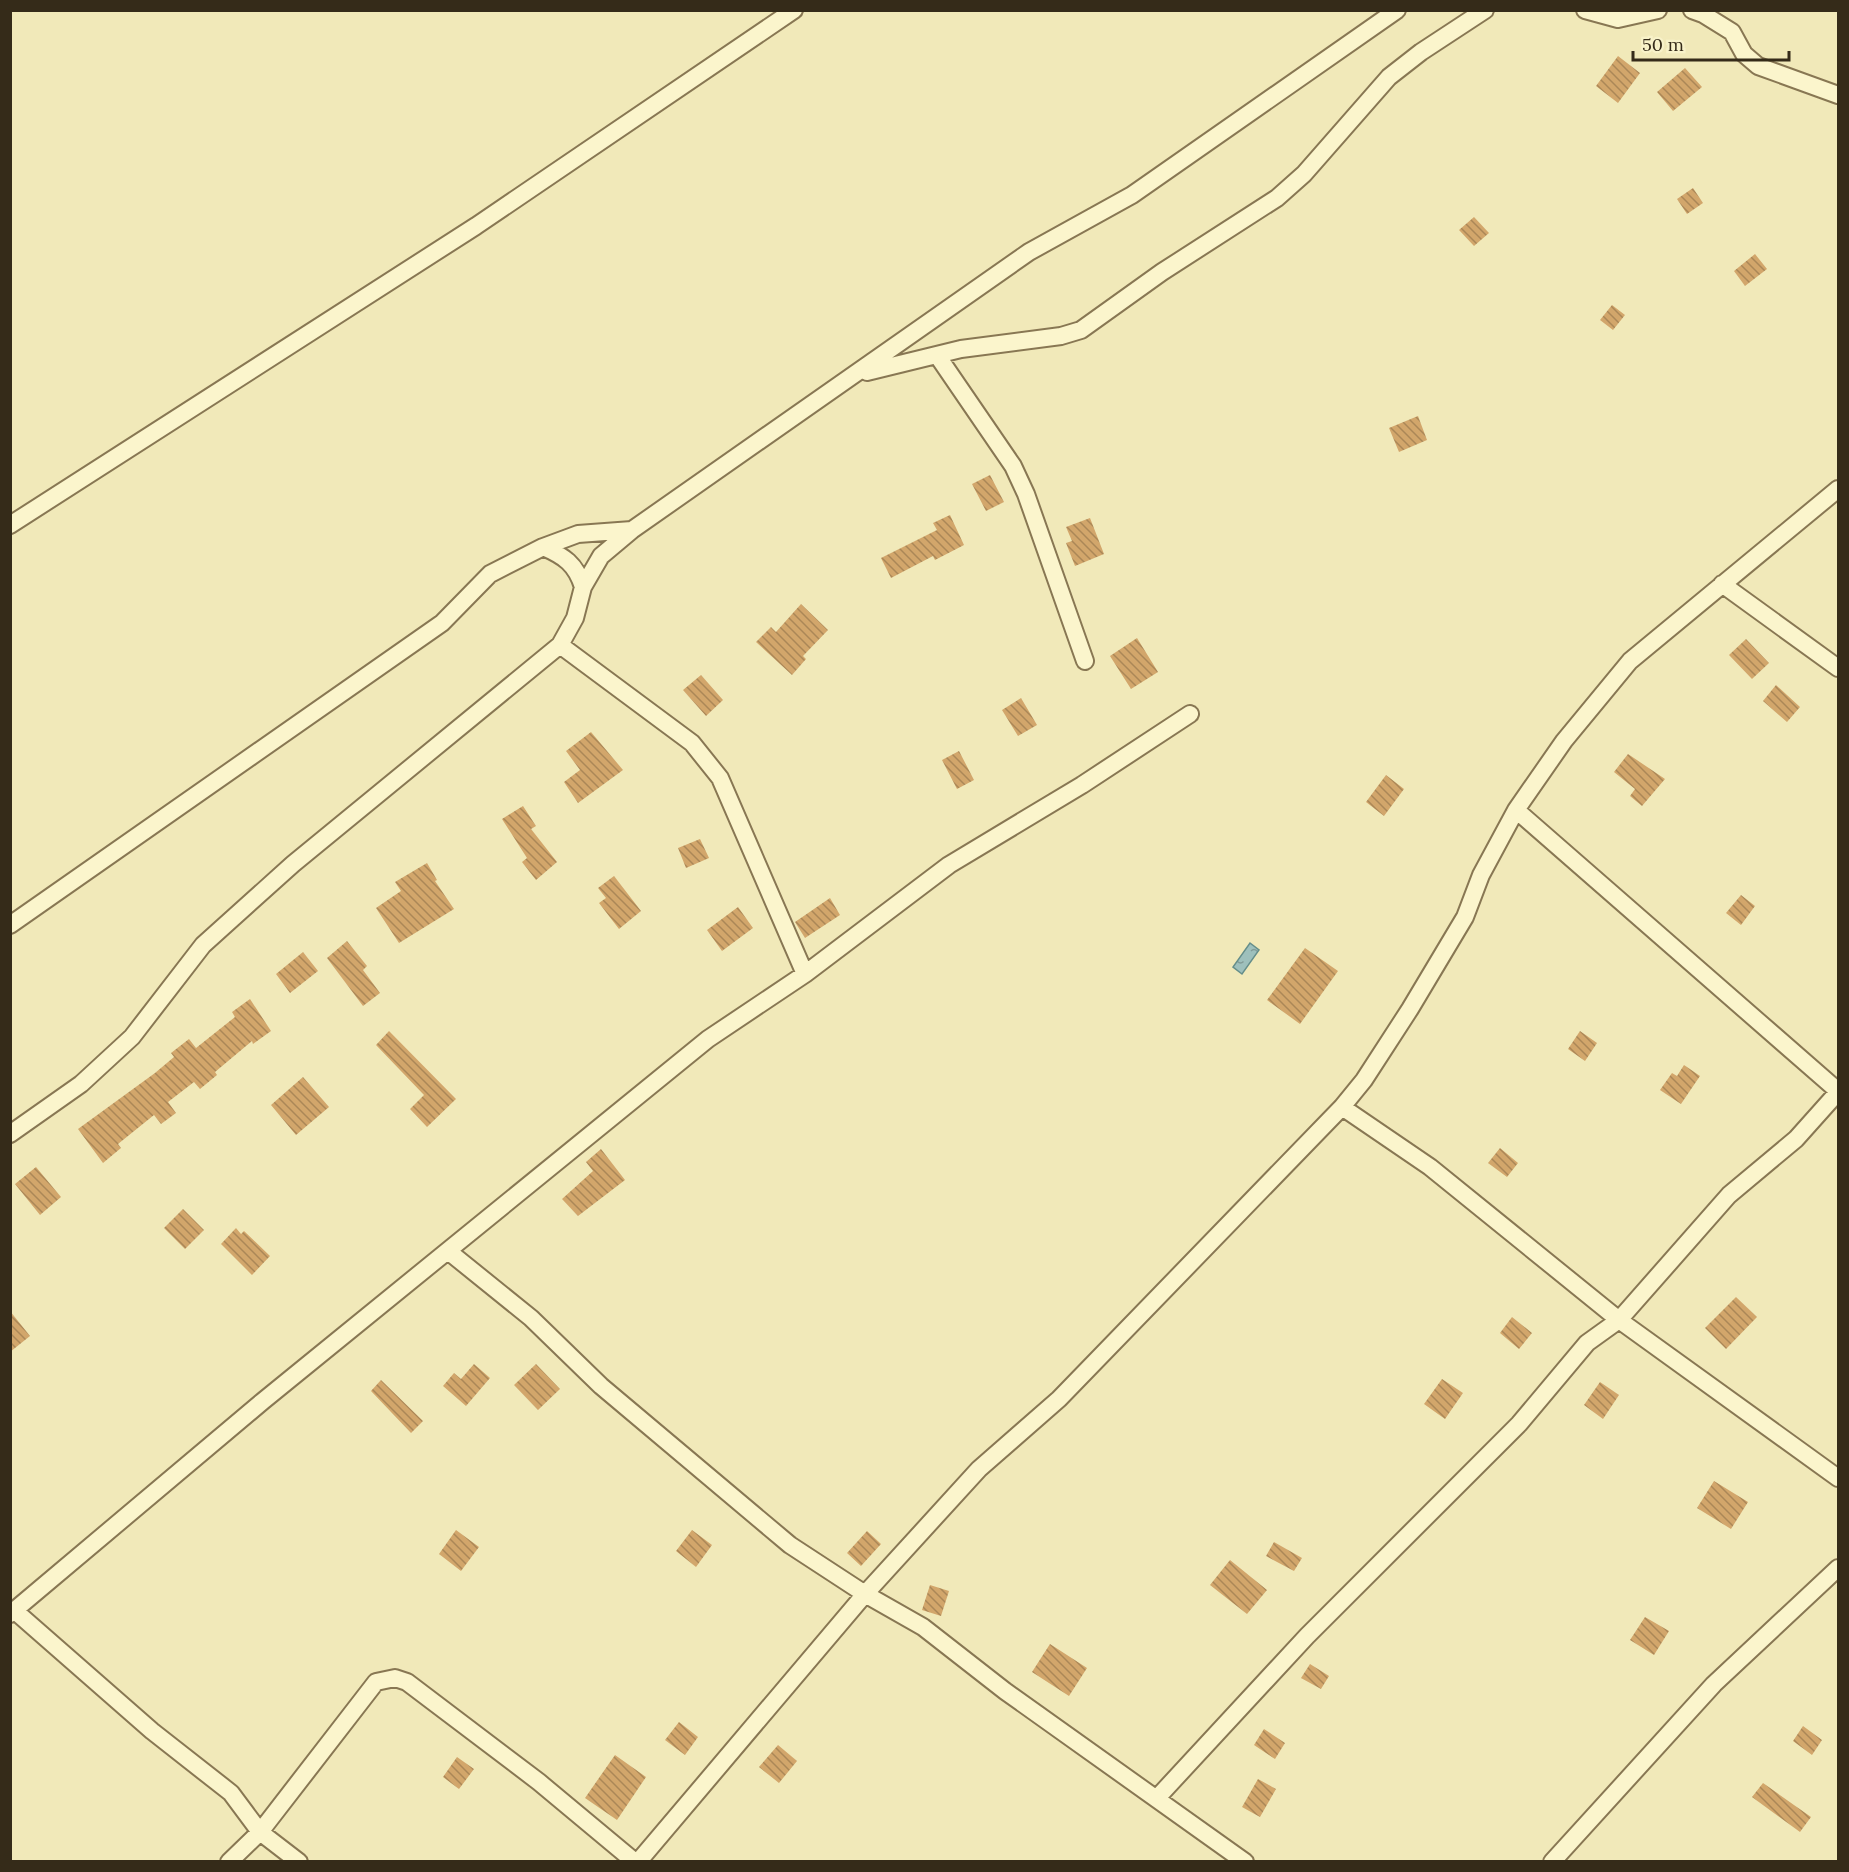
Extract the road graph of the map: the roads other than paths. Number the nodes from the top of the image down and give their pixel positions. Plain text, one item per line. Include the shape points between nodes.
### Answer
1 (794, 10) edge
2 (1397, 10) edge
3 (1485, 10) edge
4 (1585, 10) edge
5 (1658, 10) edge
6 (1692, 10) edge
7 (1839, 95) edge
8 (937, 355) junction
9 (858, 375) junction
10 (1839, 489) edge
11 (10, 525) edge
12 (633, 530) junction
13 (543, 547) junction
14 (1722, 584) junction
15 (583, 587) junction
16 (560, 645) junction
17 (1085, 661) dead end
18 (1839, 668) edge
19 (1190, 714) dead end
20 (1516, 810) junction
21 (10, 925) edge
22 (805, 974) junction
23 (1839, 1092) edge
24 (1342, 1107) junction
25 (10, 1134) edge
26 (448, 1251) junction
27 (1619, 1320) junction
28 (1839, 1478) edge
29 (1839, 1569) edge
30 (865, 1594) junction
31 (13, 1613) edge
32 (1157, 1798) junction
33 (260, 1832) junction
34 (229, 1862) edge
35 (298, 1862) edge
36 (636, 1862) edge
37 (1245, 1862) edge
38 (1552, 1862) edge

1 - 11 street via 476,226
2 - 9 street via 1132,195 1029,252
3 - 8 street via 1389,77 1305,174 1277,198 1081,330
4 - 5 street via 1618,19
6 - 7 street via 1732,32 1744,54 1758,66
8 - 9 street
8 - 17 street via 1013,466
9 - 12 street
10 - 14 street
12 - 13 street via 578,534
12 - 15 street via 601,556
13 - 15 street via 565,557 578,572
13 - 21 street via 490,574 442,623
14 - 18 street
14 - 20 street via 1630,661 1564,741
15 - 16 street via 575,618
16 - 22 street via 692,742 720,778
16 - 25 street via 293,864 204,945 132,1037 81,1083
19 - 22 street via 949,865
20 - 23 street
20 - 24 street via 1481,876 1465,917 1410,1009
22 - 26 street via 708,1039
23 - 27 street via 1796,1139 1729,1195
24 - 27 street via 1430,1167
24 - 30 street via 1059,1399 979,1469
26 - 30 street via 531,1318 601,1386 790,1545
26 - 31 street via 262,1401
27 - 28 street
27 - 32 street via 1587,1343 1519,1424 1307,1636
29 - 38 street via 1713,1684
30 - 32 street via 923,1627 1005,1691
30 - 36 street
31 - 33 street via 231,1793
32 - 37 street
33 - 34 street
33 - 35 street
33 - 36 street via 376,1682 395,1678 407,1682 538,1782

